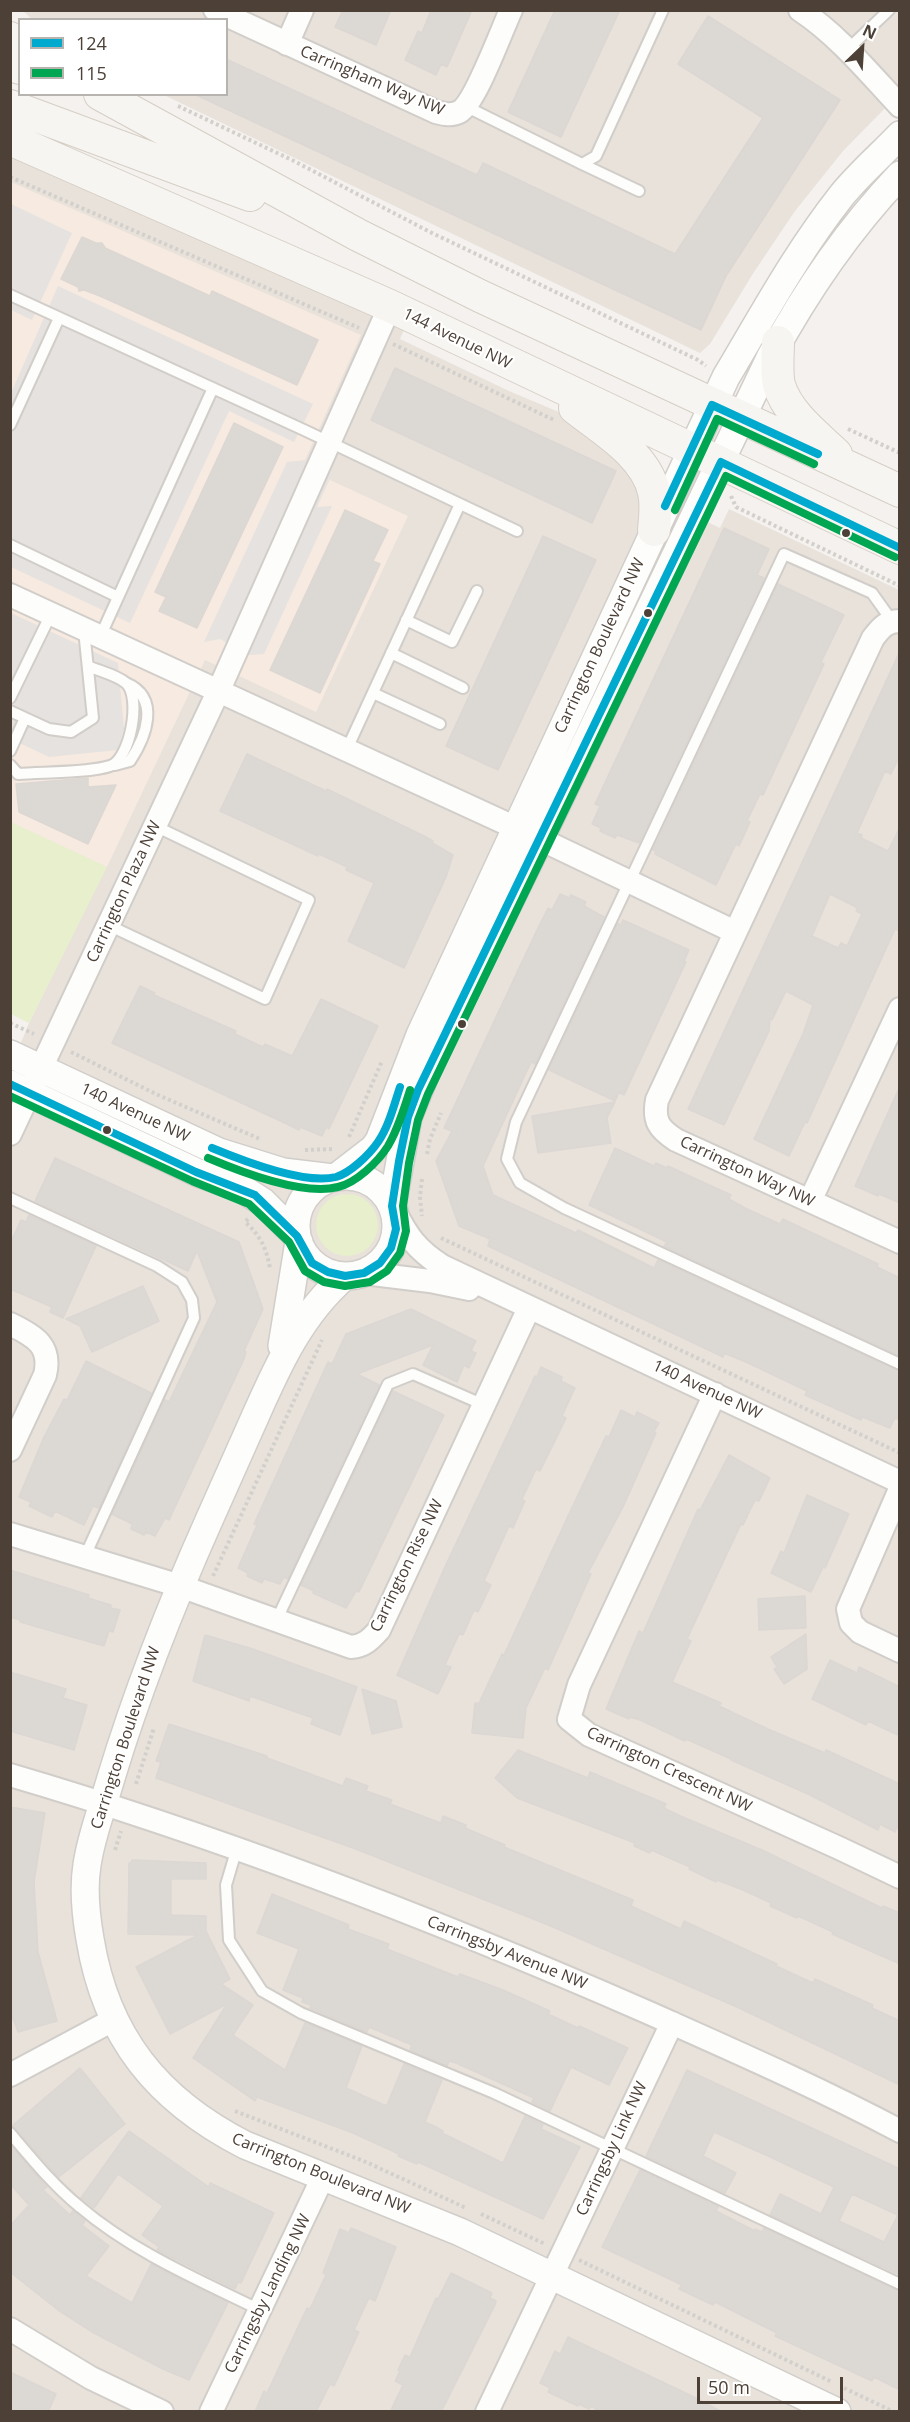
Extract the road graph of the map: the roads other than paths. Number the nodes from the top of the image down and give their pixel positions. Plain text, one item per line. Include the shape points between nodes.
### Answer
1 (215, 10) edge
2 (303, 10) edge
3 (511, 10) edge
4 (663, 10) edge
5 (800, 10) edge
6 (889, 10) edge
7 (287, 44) junction
8 (847, 50) junction
9 (80, 96) edge
10 (104, 96) edge
11 (10, 106) edge
12 (465, 106) junction
13 (900, 106) edge
14 (900, 135) edge
15 (10, 139) edge
16 (582, 164) junction
17 (235, 169) junction
18 (900, 175) edge
19 (639, 191) dead end
20 (358, 236) junction
21 (10, 296) edge
22 (390, 306) junction
23 (59, 318) junction
24 (778, 342) junction
25 (535, 376) junction
26 (213, 388) junction
27 (712, 405) junction
28 (741, 418) junction
29 (10, 425) edge
30 (329, 442) junction
31 (692, 449) junction
32 (721, 462) junction
33 (851, 470) junction
34 (900, 491) edge
35 (460, 504) junction
36 (654, 530) junction
37 (517, 531) dead end
38 (10, 545) edge
39 (900, 548) edge
40 (477, 591) dead end
41 (10, 595) edge
42 (118, 597) junction
43 (51, 614) junction
44 (406, 620) junction
45 (896, 621) edge
46 (92, 633) junction
47 (391, 653) junction
48 (88, 666) junction
49 (463, 688) dead end
50 (218, 692) junction
51 (373, 693) junction
52 (10, 698) edge
53 (10, 711) edge
54 (25, 718) junction
55 (440, 724) dead end
56 (346, 751) junction
57 (10, 752) edge
58 (10, 765) edge
59 (155, 826) junction
60 (528, 833) junction
61 (629, 882) junction
62 (108, 925) junction
63 (735, 932) junction
64 (900, 1009) edge
65 (10, 1054) edge
66 (27, 1081) edge
67 (10, 1134) edge
68 (335, 1177) junction
69 (10, 1198) edge
70 (810, 1201) junction
71 (393, 1208) junction
72 (298, 1239) junction
73 (900, 1242) edge
74 (354, 1275) junction
75 (522, 1304) junction
76 (10, 1324) edge
77 (279, 1362) junction
78 (900, 1364) edge
79 (715, 1394) junction
80 (484, 1405) junction
81 (10, 1450) edge
82 (900, 1482) edge
83 (900, 1489) edge
84 (10, 1534) edge
85 (85, 1556) junction
86 (180, 1586) junction
87 (277, 1619) junction
88 (900, 1651) edge
89 (10, 1775) edge
90 (104, 1802) junction
91 (237, 1848) junction
92 (900, 1877) edge
93 (113, 2020) junction
94 (672, 2023) junction
95 (10, 2075) edge
96 (900, 2131) edge
97 (10, 2133) edge
98 (612, 2149) junction
99 (323, 2177) junction
100 (553, 2275) junction
101 (900, 2284) edge
102 (260, 2310) junction
103 (10, 2329) edge
104 (162, 2412) edge
105 (212, 2412) edge
106 (487, 2412) edge
107 (837, 2412) edge

1 - 7 street, Carringham Way NW
2 - 7 street
3 - 12 street, Carringham Way NW
4 - 16 lane via 596,156
5 - 8 street
6 - 8 lane
7 - 12 street, Carringham Way NW via 436,112 448,115
8 - 13 street
9 - 17 main road
10 - 17 main road
11 - 20 main road
12 - 16 lane
14 - 27 street, Carrington Boulevard NW via 844,193 802,249
15 - 22 main road, 144 Avenue NW
16 - 19 lane
17 - 20 main road
18 - 24 street, Carrington Boulevard NW via 868,208 825,265
20 - 27 main road
21 - 23 lane
22 - 25 main road, 144 Avenue NW
22 - 30 street, Carrington Plaza NW
23 - 26 lane
23 - 29 lane
24 - 28 street, Carrington Boulevard NW
24 - 33 main road via 779,384 784,397
25 - 31 main road, 144 Avenue NW
25 - 36 main road via 623,447 644,469 656,502
26 - 30 lane
26 - 42 lane
27 - 28 main road
27 - 31 street, Carrington Boulevard NW
28 - 32 street, Carrington Boulevard NW
28 - 33 main road
30 - 35 lane
30 - 50 street, Carrington Plaza NW
31 - 32 main road, 144 Avenue NW
31 - 36 street, Carrington Boulevard NW
32 - 39 main road, 144 Avenue NW
32 - 60 street, Carrington Boulevard NW
33 - 34 main road
35 - 37 lane
35 - 44 lane
36 - 60 street, Carrington Boulevard NW
38 - 42 lane
40 - 44 lane via 452,642
41 - 43 street
42 - 46 lane
43 - 46 street
43 - 52 lane
44 - 47 lane
45 - 61 lane via 872,593 784,554
45 - 63 street, Carrington Way NW via 882,625 873,638
46 - 48 lane
46 - 50 street
47 - 49 lane
47 - 51 lane
48 - 54 lane via 93,718 71,732 49,729
48 - 58 lane via 126,683 133,694 133,714 123,756 112,766 18,774
50 - 56 street
50 - 59 street, Carrington Plaza NW
51 - 55 lane
51 - 56 lane
53 - 54 lane
54 - 57 lane
56 - 60 street
59 - 62 street, Carrington Plaza NW
59 - 62 lane via 309,900 265,999
60 - 61 street
60 - 68 street, Carrington Boulevard NW via 420,1035 379,1141
60 - 71 street, Carrington Boulevard NW via 408,1117
61 - 63 street
61 - 78 lane via 516,1122 507,1159 520,1183 564,1208
62 - 66 street, Carrington Plaza NW via 53,1043
63 - 70 street, Carrington Way NW via 657,1100 656,1123 676,1140
64 - 70 street
65 - 66 street, 140 Avenue NW
66 - 67 street, Carrington Plaza NW
66 - 68 street, 140 Avenue NW via 219,1152 284,1172
66 - 72 street, 140 Avenue NW via 196,1172 248,1192
68 - 71 street, 140 Avenue NW via 354,1176 370,1182 383,1192
68 - 72 street via 315,1187 302,1202 296,1222
69 - 85 lane via 156,1266 182,1282 192,1300 194,1318
70 - 73 street, Carrington Way NW
71 - 74 street via 396,1229 391,1248 380,1263
71 - 75 street, 140 Avenue NW via 409,1239 422,1253
72 - 74 street, 140 Avenue NW via 312,1263 328,1272
72 - 77 street, Carrington Boulevard NW
74 - 75 street, 140 Avenue NW via 459,1286
74 - 77 street, Carrington Boulevard NW via 312,1308
75 - 79 street, 140 Avenue NW
75 - 80 street, Carrington Rise NW
76 - 81 street via 46,1350 48,1363
77 - 86 street, Carrington Boulevard NW
79 - 82 street, 140 Avenue NW
79 - 92 street, Carrington Crescent NW via 579,1685 569,1719 589,1735
80 - 87 street, Carrington Rise NW via 379,1630 370,1641 351,1647
80 - 87 lane via 413,1374 388,1384
83 - 88 street via 848,1609 851,1623 860,1632
84 - 85 street, Carrington Rise NW
85 - 86 street, Carrington Rise NW
86 - 87 street, Carrington Rise NW
86 - 90 street, Carrington Boulevard NW via 132,1710
89 - 90 street, Carringsby Avenue NW
90 - 91 street, Carringsby Avenue NW
90 - 93 street, Carrington Boulevard NW via 87,1864 86,1905 93,1960
91 - 94 street, Carringsby Avenue NW via 453,1930
91 - 98 lane via 226,1885 229,1940 262,1991 301,2013 494,2093
93 - 95 street
93 - 99 street, Carrington Boulevard NW via 149,2073 189,2112 218,2132
94 - 96 street, Carringsby Avenue NW via 787,2074
94 - 98 street, Carringsby Link NW
97 - 102 lane via 79,2207 117,2235
98 - 100 street, Carringsby Link NW
98 - 101 lane
99 - 100 street, Carrington Boulevard NW via 399,2205
99 - 102 street, Carringsby Landing NW
100 - 106 street
100 - 107 street, Carrington Boulevard NW
102 - 105 street, Carringsby Landing NW
103 - 104 street via 91,2378

